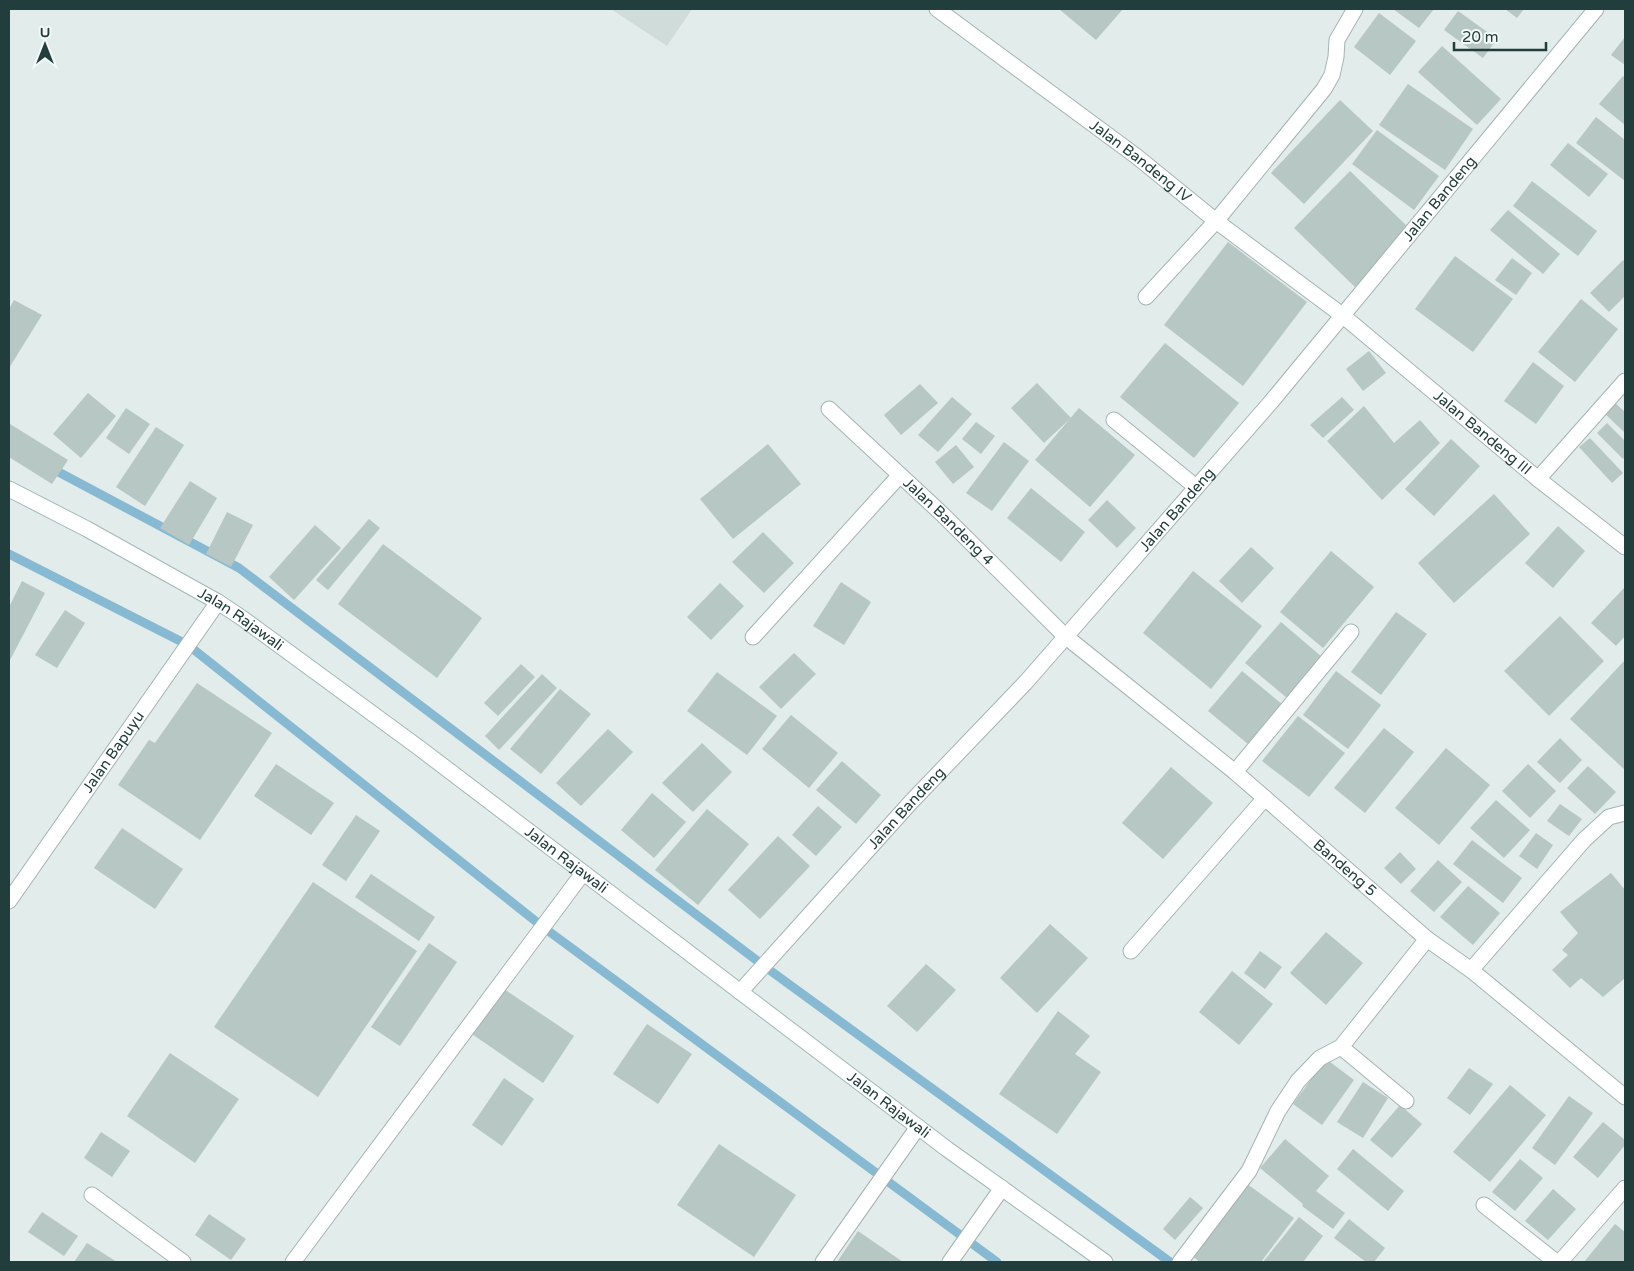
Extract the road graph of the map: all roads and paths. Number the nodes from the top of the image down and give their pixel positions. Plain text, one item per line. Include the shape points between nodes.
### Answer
1 (937, 9) edge
2 (1355, 9) edge
3 (1596, 9) edge
4 (1216, 221) junction
5 (1146, 297) dead end
6 (1342, 316) junction
7 (1625, 381) edge
8 (829, 409) dead end
9 (1114, 420) dead end
10 (900, 476) junction
11 (1538, 479) junction
12 (1196, 487) junction
13 (9, 490) edge
14 (1625, 547) edge
15 (218, 602) junction
16 (1351, 632) dead end
17 (1066, 636) junction
18 (753, 638) dead end
19 (1235, 772) junction
20 (1264, 798) junction
21 (1625, 813) edge
22 (583, 873) junction
23 (9, 901) edge
24 (1427, 939) junction
25 (1132, 951) dead end
26 (1471, 970) junction
27 (740, 992) junction
28 (1341, 1047) junction
29 (1625, 1097) edge
30 (1406, 1101) dead end
31 (918, 1127) junction
32 (1002, 1188) junction
33 (1625, 1188) edge
34 (92, 1195) dead end
35 (1484, 1205) dead end
36 (184, 1262) edge
37 (293, 1262) edge
38 (823, 1262) edge
39 (950, 1262) edge
40 (1105, 1262) edge
41 (1180, 1262) edge
42 (1556, 1262) edge
43 (1560, 1262) edge

1 - 4 street, Jalan Bandeng IV via 1136,156
2 - 4 street via 1337,40 1332,74 1324,89
3 - 6 street, Jalan Bandeng
4 - 5 street
4 - 6 street, Jalan Bandeng IV
6 - 11 street, Jalan Bandeng III
6 - 12 street, Jalan Bandeng
7 - 11 street
8 - 10 street, Jalan Bandeng 4
9 - 12 street
10 - 17 street, Jalan Bandeng 4
10 - 18 street
11 - 14 street, Jalan Bandeng III
12 - 17 street, Jalan Bandeng
13 - 15 street, Jalan Rajawali via 88,529
15 - 22 street, Jalan Rajawali via 418,747
15 - 23 street, Jalan Bapuyu
16 - 19 street
17 - 19 street, Bandeng 5
17 - 27 street, Jalan Bandeng
19 - 20 street, Bandeng 5
20 - 24 street, Bandeng 5
20 - 25 street
21 - 26 street via 1609,817 1584,840
22 - 27 street, Jalan Rajawali
22 - 37 street
24 - 26 street, Bandeng 5
24 - 28 street
26 - 29 street, Bandeng 5
27 - 31 street, Jalan Rajawali
28 - 30 street
28 - 41 street via 1320,1058 1298,1080 1278,1111 1249,1171
31 - 32 street, Jalan Rajawali
31 - 38 street
32 - 39 street
32 - 40 street, Jalan Rajawali
33 - 43 street
34 - 36 street
35 - 42 street

